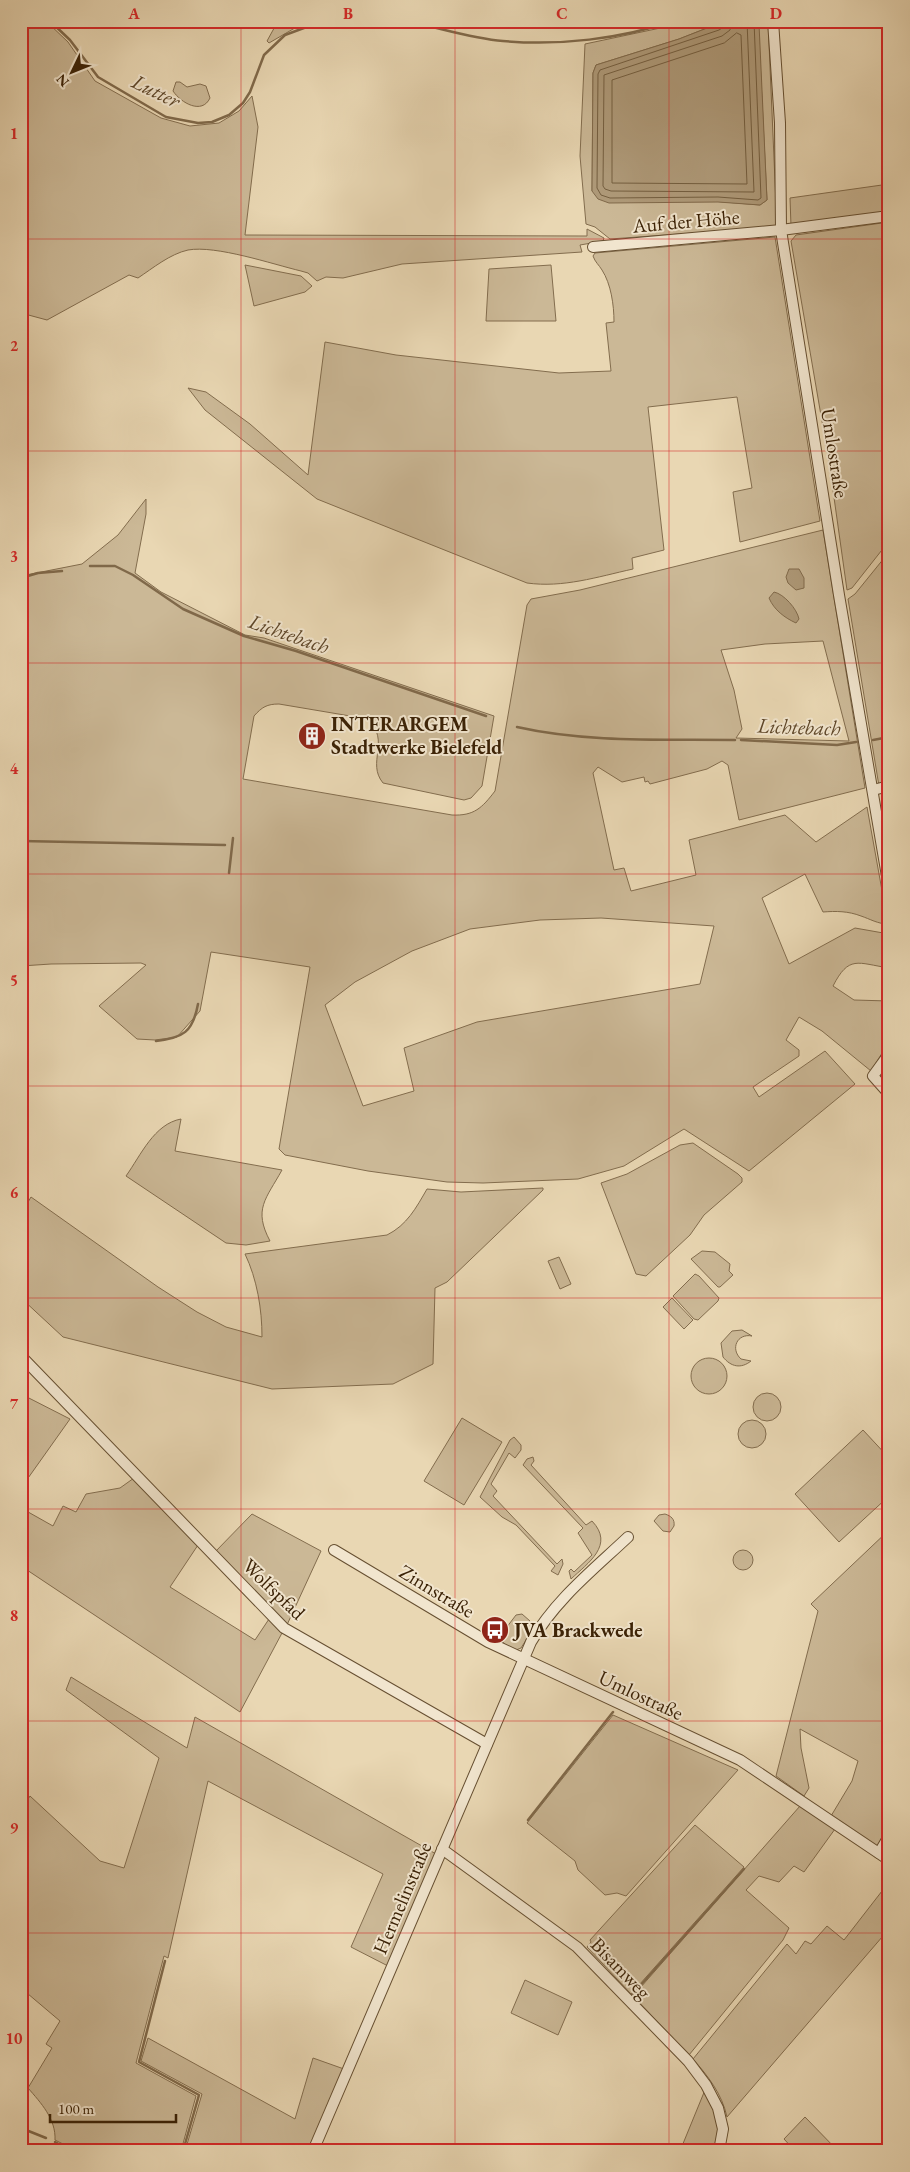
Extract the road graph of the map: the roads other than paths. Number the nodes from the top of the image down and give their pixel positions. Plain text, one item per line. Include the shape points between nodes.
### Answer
1 (774, 21) edge
2 (889, 216) edge
3 (781, 230) junction
4 (593, 247) dead end
5 (889, 786) edge
6 (873, 790) junction
7 (889, 888) edge
8 (889, 1054) edge
9 (889, 1094) edge
10 (21, 1356) edge
11 (628, 1537) dead end
12 (334, 1550) dead end
13 (523, 1659) junction
14 (486, 1744) junction
15 (889, 1836) edge
16 (442, 1849) junction
17 (879, 1853) junction
18 (889, 1860) edge
19 (313, 2151) edge
20 (719, 2151) edge

1 - 3 street, Umlostraße via 780,123
2 - 3 street, Auf der Höhe
3 - 4 street, Auf der Höhe
3 - 6 street, Umlostraße
5 - 6 street
6 - 7 street, Umlostraße
8 - 9 street via 873,1076
10 - 14 street, Wolfspfad via 284,1628
11 - 13 street via 552,1611
12 - 13 street, Zinnstraße via 488,1642
13 - 14 street, Hermelinstraße
13 - 17 street, Umlostraße via 740,1760
14 - 16 street, Hermelinstraße
15 - 17 street
16 - 19 street, Hermelinstraße
16 - 20 street, Bisamweg via 577,1947 688,2061 718,2108 723,2128
17 - 18 street, Umlostraße

